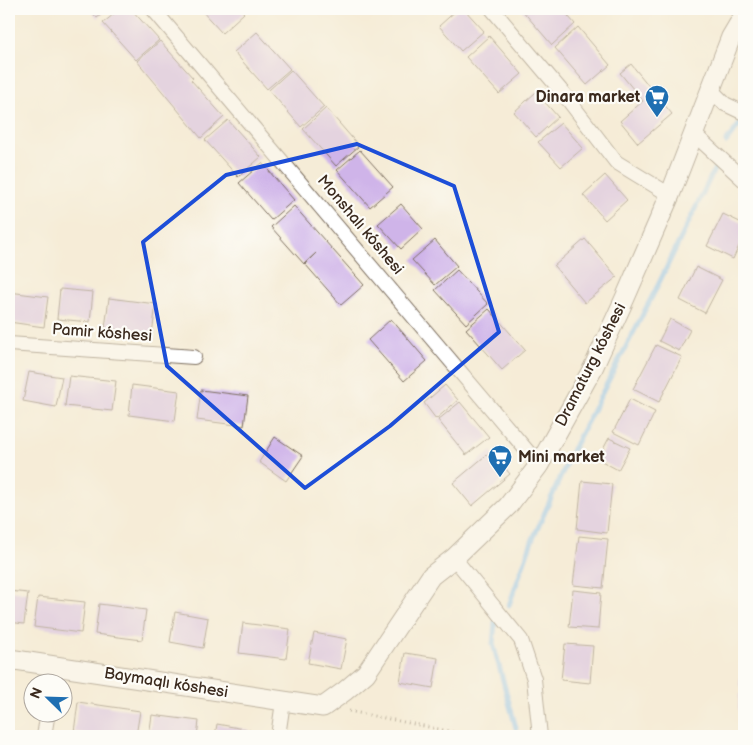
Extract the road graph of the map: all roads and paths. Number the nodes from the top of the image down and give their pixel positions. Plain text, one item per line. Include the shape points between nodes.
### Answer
1 (153, 9) edge
2 (492, 9) edge
3 (744, 15) edge
4 (711, 90) junction
5 (744, 113) edge
6 (694, 134) junction
7 (744, 180) edge
8 (670, 195) junction
9 (9, 344) edge
10 (194, 357) dead end
11 (539, 465) junction
12 (454, 558) junction
13 (9, 659) edge
14 (48, 672) edge
15 (72, 676) edge
16 (283, 702) junction
17 (323, 707) junction
18 (46, 722) edge
19 (44, 736) edge
20 (278, 736) edge
21 (473, 736) edge
22 (540, 736) edge

1 - 11 street, Monshalı kóshesi
2 - 8 street via 616,162
3 - 4 street, Dramaturg kóshesi via 731,38
4 - 5 street via 725,104
4 - 6 street, Dramaturg kóshesi
6 - 7 street
6 - 8 street, Dramaturg kóshesi
8 - 11 street, Dramaturg kóshesi via 593,368
9 - 10 street, Pamir kóshesi
11 - 12 street, Dramaturg kóshesi via 508,506
12 - 17 street, Dramaturg kóshesi via 431,576 366,673
12 - 22 street via 521,640 534,679
13 - 14 street, Baymaqlı kóshesi
15 - 16 street, Baymaqlı kóshesi
16 - 17 street, Baymaqlı kóshesi
16 - 20 street
17 - 21 path
18 - 19 street

